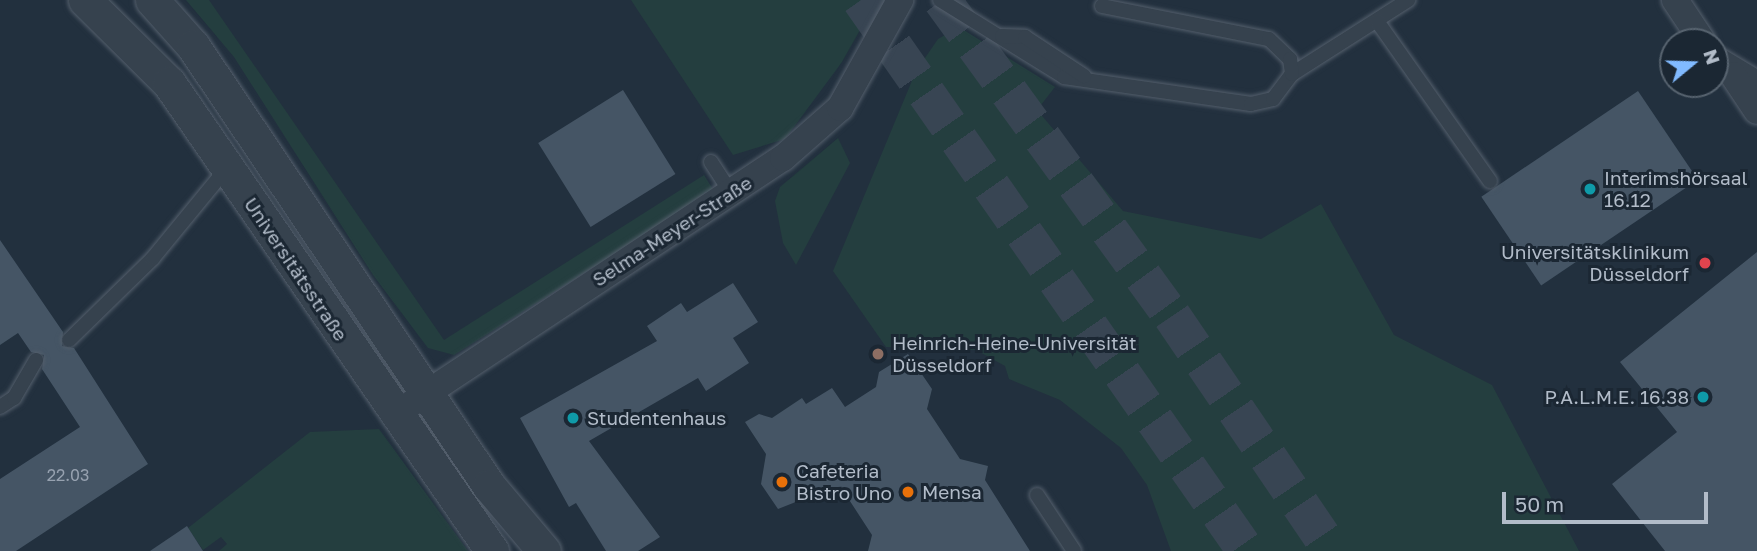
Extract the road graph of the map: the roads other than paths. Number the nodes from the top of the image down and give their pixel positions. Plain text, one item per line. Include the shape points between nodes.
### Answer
1 (85, 0) edge
2 (152, 0) edge
3 (900, 0) edge
4 (940, 0) edge
5 (1408, 0) edge
6 (1675, 0) edge
7 (1102, 6) dead end
8 (1377, 21) junction
9 (1694, 28) edge
10 (1735, 73) edge
11 (1292, 74) junction
12 (229, 99) junction
13 (1757, 111) edge
14 (199, 125) junction
15 (711, 162) dead end
16 (227, 168) junction
17 (1490, 181) dead end
18 (731, 193) junction
19 (69, 340) dead end
20 (36, 360) dead end
21 (426, 393) junction
22 (0, 407) edge
23 (394, 415) junction
24 (1037, 495) dead end
25 (492, 551) edge
26 (544, 551) edge
27 (1074, 551) edge

1 - 14 street, Universitätsstraße via 133,42
2 - 12 street, Universitätsstraße
3 - 18 street, Selma-Meyer-Straße via 840,108
4 - 11 lane via 1002,36 1041,67 1064,77 1084,76 1251,104 1273,99
5 - 8 lane
6 - 9 street
7 - 11 lane via 1269,39 1290,59
8 - 11 lane
8 - 17 lane
10 - 13 street
12 - 14 street
12 - 21 street, Universitätsstraße
14 - 16 street, Universitätsstraße
15 - 18 lane
16 - 19 lane via 153,258
16 - 23 street, Universitätsstraße
18 - 21 street, Selma-Meyer-Straße
20 - 22 lane via 13,398
21 - 23 street, Selma-Meyer-Straße
21 - 26 street, Universitätsstraße via 489,486
23 - 25 street, Universitätsstraße
24 - 27 lane

